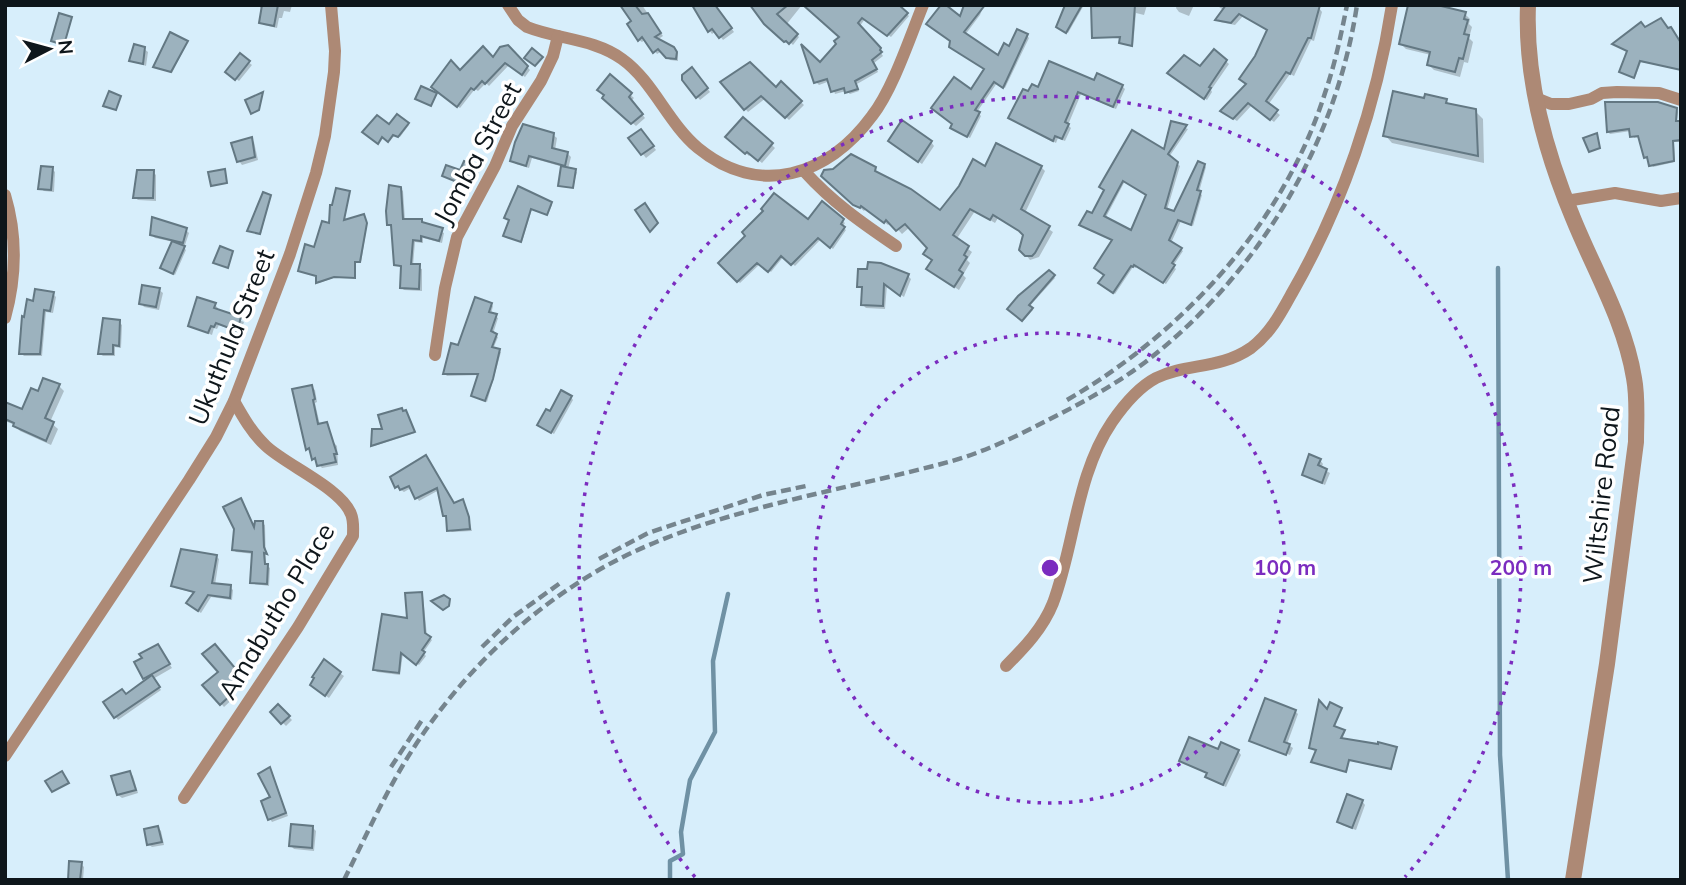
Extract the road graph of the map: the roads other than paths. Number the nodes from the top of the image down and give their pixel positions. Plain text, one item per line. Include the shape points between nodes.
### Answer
1 (331, 5) edge
2 (508, 5) edge
3 (923, 5) edge
4 (1392, 5) edge
5 (1528, 5) edge
6 (558, 36) junction
7 (1536, 98) junction
8 (1681, 100) edge
9 (804, 172) junction
10 (5, 195) edge
11 (1681, 198) edge
12 (1566, 201) junction
13 (896, 246) dead end
14 (5, 318) edge
15 (435, 355) dead end
16 (234, 401) junction
17 (1006, 666) dead end
18 (5, 756) edge
19 (184, 798) dead end
20 (1573, 880) edge

1 - 16 street, Ukuthula Street via 334,72 322,148 290,254
2 - 6 street via 527,27
3 - 9 street via 873,115 836,153
4 - 17 street via 1356,153 1318,246 1277,320 1240,355 1156,378 1113,421 1090,465 1052,604 1029,643
5 - 7 street, Wiltshire Road via 1528,54
6 - 9 street via 624,60 680,131 710,157 746,173
6 - 15 street, Jomba Street via 541,80 512,126 457,237
7 - 8 street via 1569,104 1617,92 1659,93
7 - 12 street, Wiltshire Road via 1550,160
9 - 13 street via 844,211
10 - 14 street via 14,259
11 - 12 street via 1661,201 1615,193
12 - 20 street, Wiltshire Road via 1625,341 1637,412 1607,664
16 - 18 street, Ukuthula Street via 189,480
16 - 19 street, Amabutho Place via 249,428 267,447 334,494 351,512 353,536

